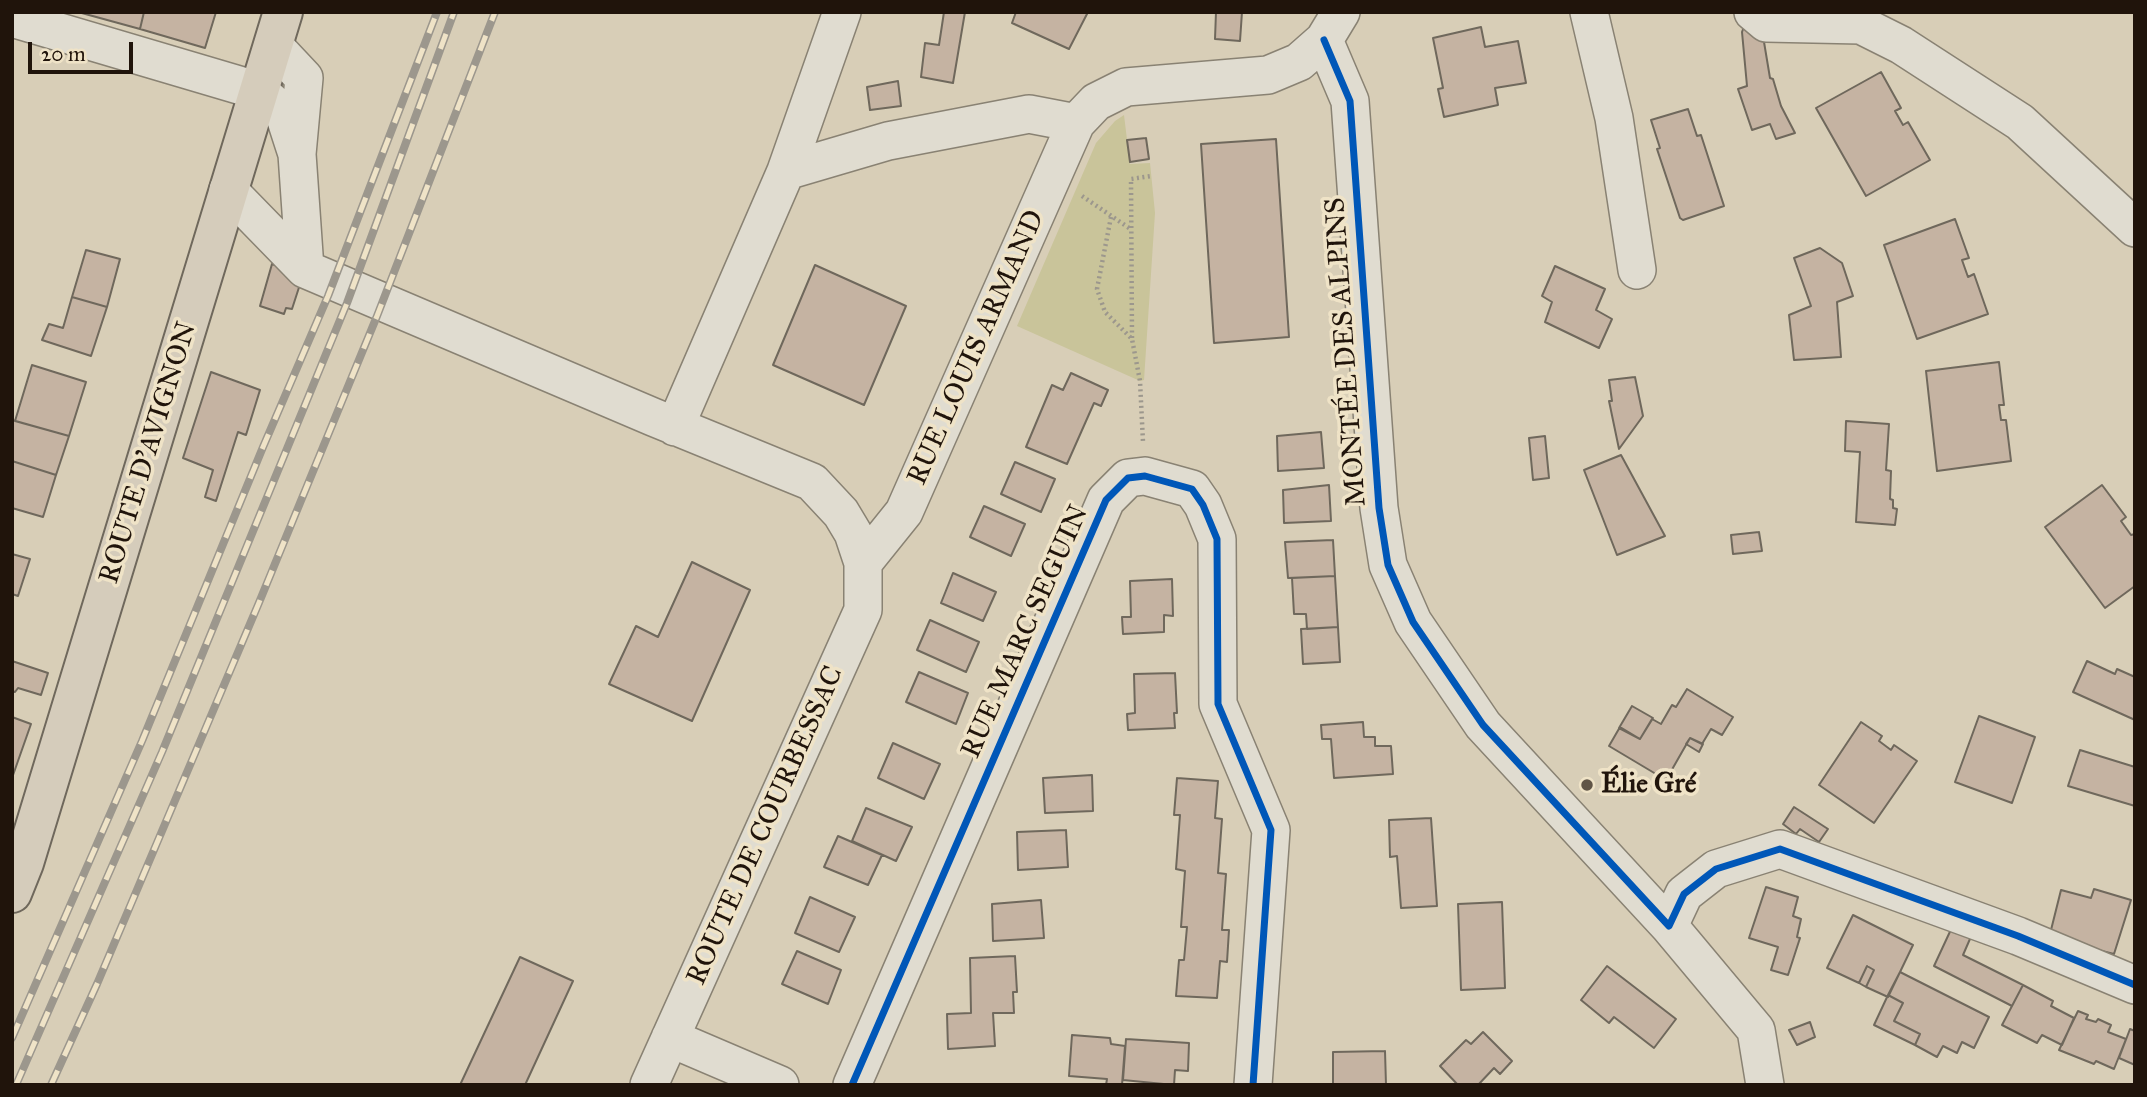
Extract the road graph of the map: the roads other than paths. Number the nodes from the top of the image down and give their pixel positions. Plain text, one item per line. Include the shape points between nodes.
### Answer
1 (842, 12) edge
2 (1589, 12) edge
3 (1752, 12) edge
4 (12, 18) edge
5 (1333, 26) edge
6 (278, 29) edge
7 (259, 91) junction
8 (1076, 124) junction
9 (297, 153) junction
10 (786, 171) junction
11 (228, 190) junction
12 (2135, 229) edge
13 (305, 269) junction
14 (1637, 270) dead end
15 (675, 427) junction
16 (863, 563) junction
17 (12, 893) edge
18 (1669, 926) junction
19 (2135, 985) edge
20 (670, 1038) junction
21 (649, 1085) edge
22 (780, 1085) edge
23 (852, 1085) edge
24 (1253, 1085) edge
25 (1765, 1085) edge

1 - 10 street
2 - 14 street via 1614,118
3 - 12 street via 1766,23 1861,26 1901,45 2020,122
4 - 7 street
5 - 8 street, MONTÉE DES ALPINS via 1298,62 1268,75 1126,87 1096,102
5 - 18 street, MONTÉE DES ALPINS via 1350,101 1379,508 1388,565 1413,622 1483,725
6 - 7 main road, ROUTE D'AVIGNON
6 - 9 street via 304,78
7 - 9 street via 285,117
7 - 11 main road, ROUTE D'AVIGNON
8 - 10 street via 1029,114 888,141
8 - 16 street, RUE LOUIS ARMAND via 904,512
9 - 13 street
10 - 15 street
11 - 13 street
11 - 17 main road, ROUTE D'AVIGNON
13 - 15 street, ROUTE DE COURBESSAC
15 - 16 street, ROUTE DE COURBESSAC via 812,482 841,513
16 - 20 street, ROUTE DE COURBESSAC via 863,610
18 - 19 street via 1684,894 1716,869 1780,849 2018,936
18 - 25 street, MONTÉE DES ALPINS via 1756,1030
20 - 21 street, ROUTE DE COURBESSAC
20 - 22 street
23 - 24 street, RUE MARC SEGUIN via 1106,500 1128,478 1145,476 1192,489 1217,539 1218,704 1271,830

